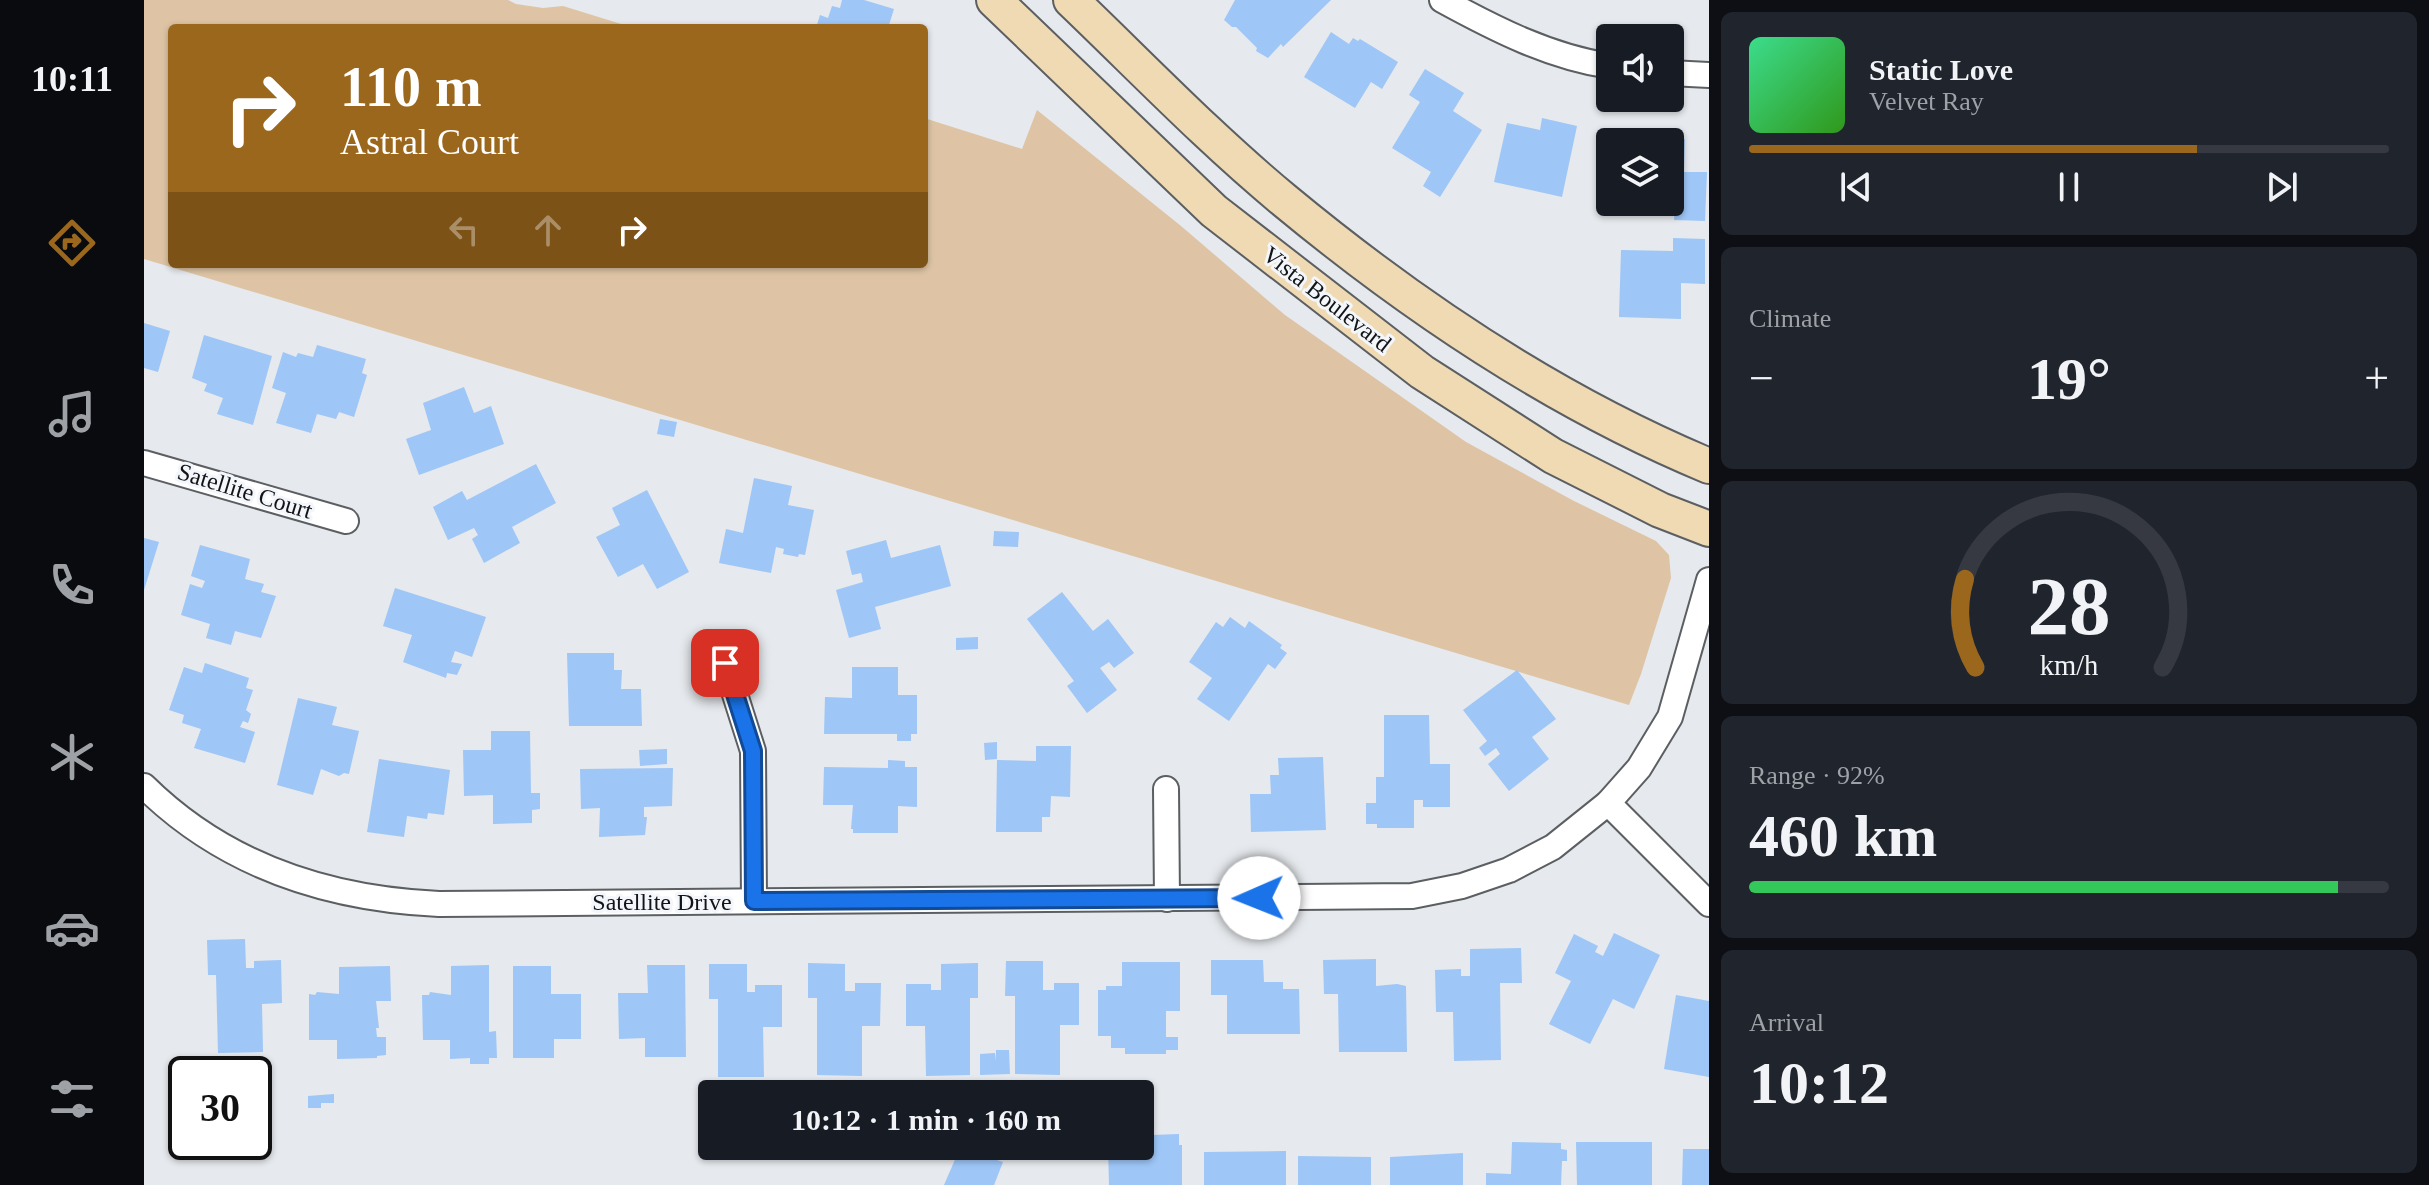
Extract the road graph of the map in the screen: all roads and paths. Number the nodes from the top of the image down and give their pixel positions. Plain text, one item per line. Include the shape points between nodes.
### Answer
1 (994, 0) edge
2 (1071, 0) edge
3 (1442, 0) edge
4 (1596, 62) edge
5 (1684, 74) edge
6 (1709, 75) edge
7 (144, 463) edge
8 (1709, 466) edge
9 (346, 521) dead end
10 (1709, 529) edge
11 (1709, 580) edge
12 (725, 663) dead end
13 (144, 786) edge
14 (1166, 789) dead end
15 (1608, 803) junction
16 (1167, 899) junction
17 (754, 901) junction
18 (1709, 904) edge

1 - 10 main road, Vista Boulevard via 1214,211 1422,372 1553,456
2 - 8 main road via 1283,199 1385,277 1558,393 1656,445
3 - 4 street via 1537,46
5 - 6 street
7 - 9 street, Satellite Court
11 - 15 street, Satellite Drive via 1670,717 1639,768
12 - 17 street via 753,751
13 - 17 street, Satellite Drive via 194,828 242,857 348,895 439,904
14 - 16 street
15 - 16 street, Satellite Drive via 1553,847 1462,886 1412,896
15 - 18 street
16 - 17 street, Satellite Drive

